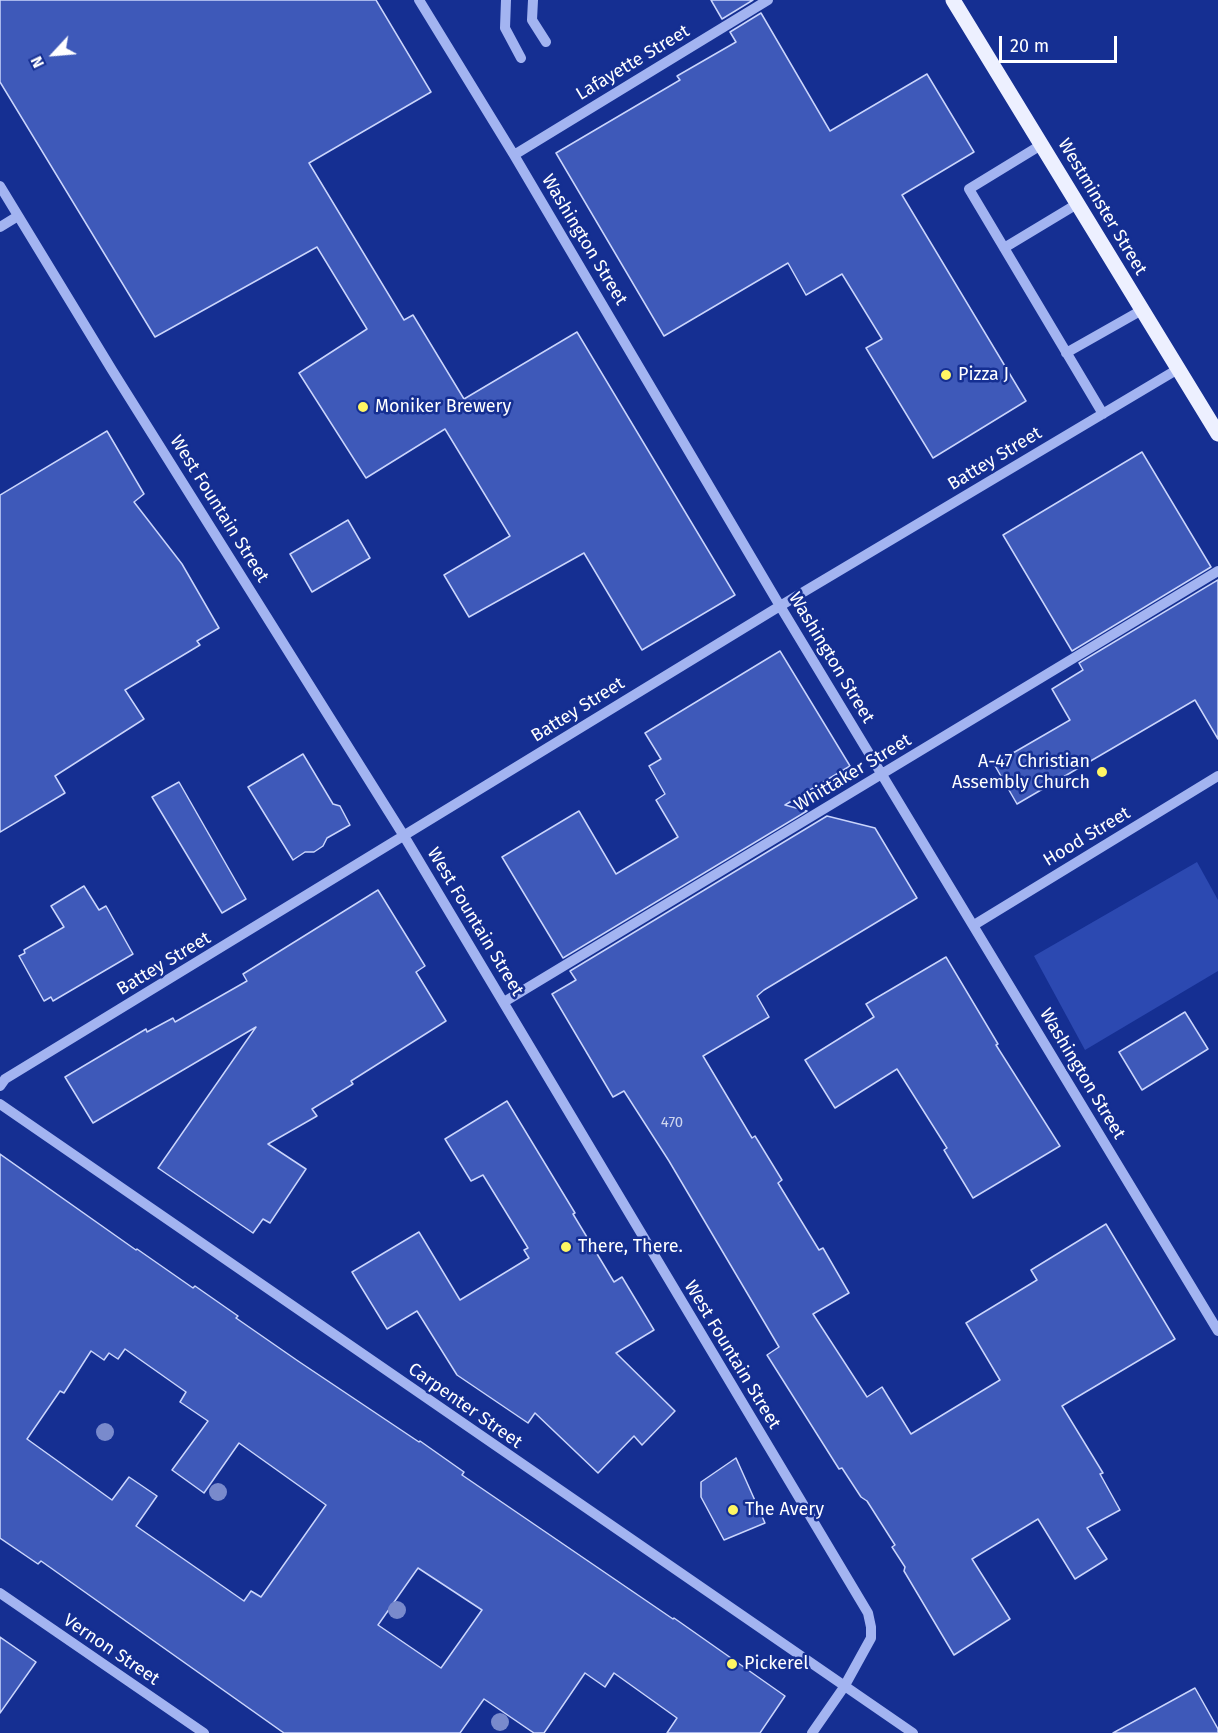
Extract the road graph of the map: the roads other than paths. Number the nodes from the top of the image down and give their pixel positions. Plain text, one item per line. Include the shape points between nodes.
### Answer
1 (419, 0) edge
2 (506, 0) edge
3 (533, 0) edge
4 (768, 0) edge
5 (953, 0) edge
6 (546, 42) dead end
7 (521, 58) dead end
8 (1041, 145) junction
9 (514, 155) junction
10 (0, 186) edge
11 (1077, 204) junction
12 (18, 216) junction
13 (0, 227) edge
14 (1004, 248) junction
15 (1142, 310) junction
16 (1066, 353) junction
17 (1178, 369) junction
18 (1103, 414) junction
19 (1218, 434) edge
20 (1218, 571) edge
21 (780, 606) junction
22 (883, 775) junction
23 (1218, 776) edge
24 (404, 836) junction
25 (974, 925) junction
26 (504, 1002) junction
27 (0, 1086) edge
28 (0, 1104) edge
29 (1218, 1331) edge
30 (0, 1593) edge
31 (844, 1687) junction
32 (204, 1733) edge
33 (812, 1733) edge
34 (913, 1733) edge

1 - 9 street, Washington Street
2 - 7 street via 505,28
3 - 6 street via 532,20
4 - 9 street, Lafayette Street
5 - 8 main road, Westminster Street
8 - 11 main road, Westminster Street
8 - 14 street via 969,189
9 - 21 street, Washington Street
10 - 12 street, West Fountain Street
11 - 14 street
11 - 15 main road, Westminster Street
12 - 13 street
12 - 24 street, West Fountain Street
14 - 16 street
15 - 16 street
15 - 17 main road, Westminster Street
16 - 18 street
17 - 18 street, Battey Street
17 - 19 main road, Westminster Street
18 - 21 street, Battey Street
20 - 22 street, Whittaker Street
21 - 22 street, Washington Street
21 - 24 street, Battey Street
22 - 25 street, Washington Street
22 - 26 street, Whittaker Street
23 - 25 street, Hood Street
24 - 26 street, West Fountain Street
24 - 27 street, Battey Street via 5,1079
25 - 29 street, Washington Street
26 - 31 street, West Fountain Street via 868,1613 871,1638
28 - 31 street, Carpenter Street
30 - 32 street, Vernon Street
31 - 33 street, West Fountain Street
31 - 34 street, Carpenter Street

